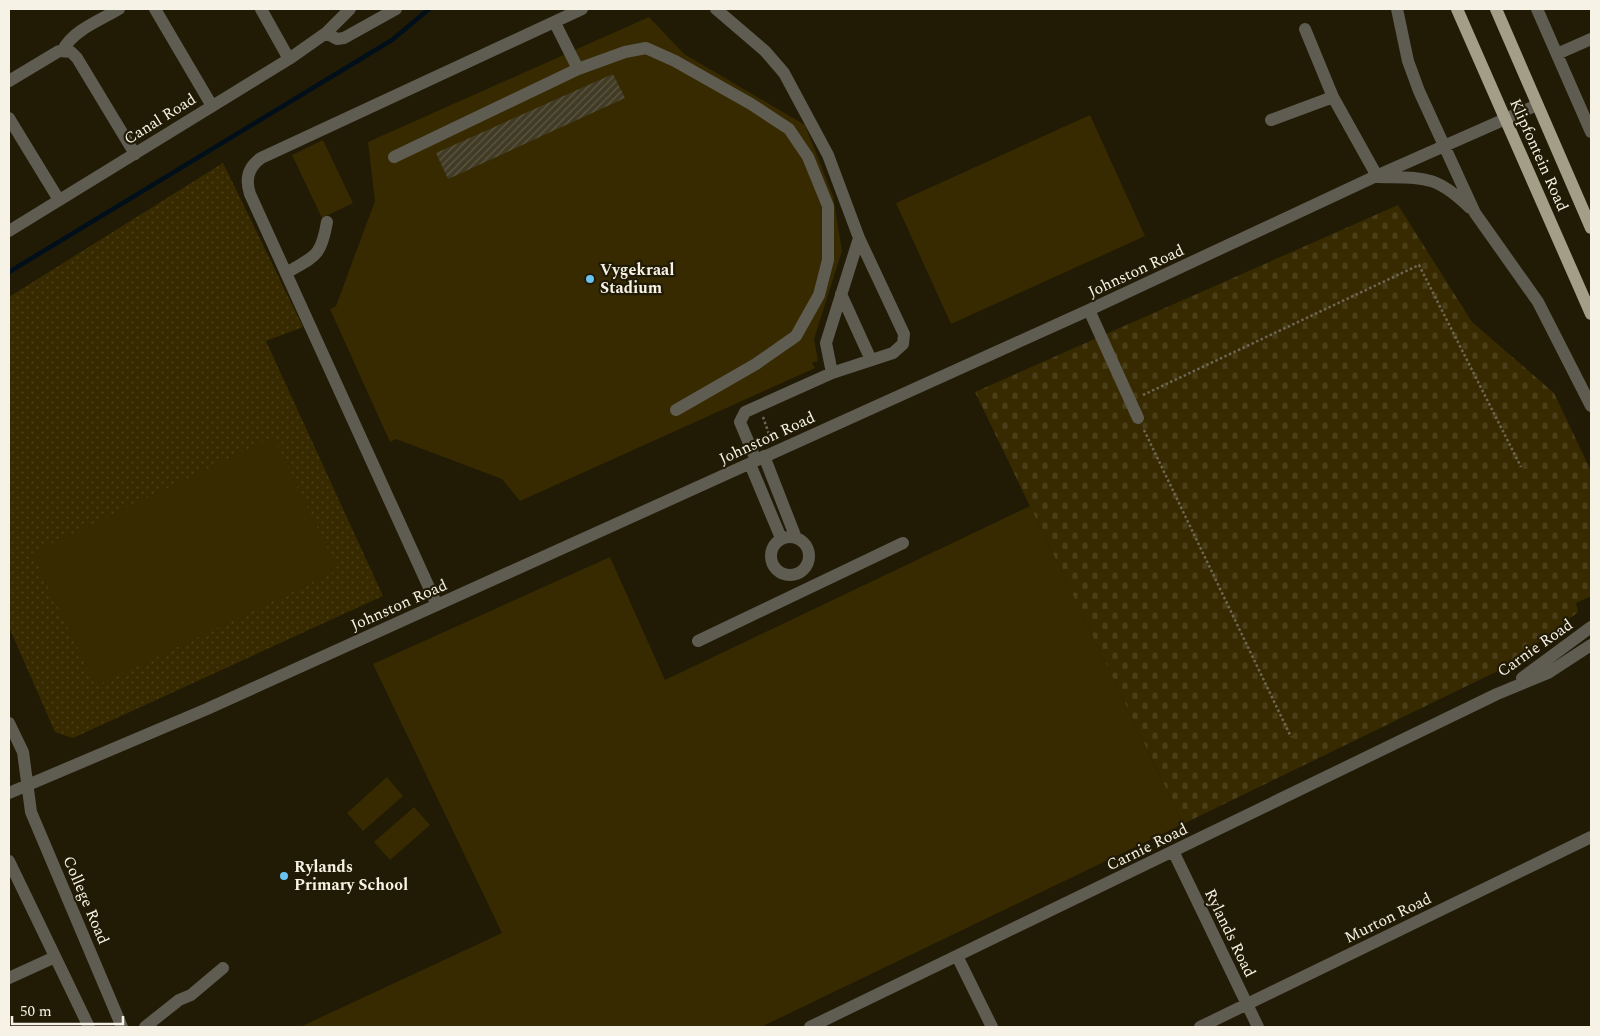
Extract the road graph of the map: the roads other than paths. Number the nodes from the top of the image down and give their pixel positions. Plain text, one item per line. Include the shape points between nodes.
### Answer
1 (119, 9) edge
2 (155, 9) edge
3 (260, 9) edge
4 (350, 9) edge
5 (396, 9) edge
6 (582, 9) edge
7 (716, 9) edge
8 (1397, 9) edge
9 (1457, 9) edge
10 (1496, 9) edge
11 (1537, 9) edge
12 (554, 23) junction
13 (1305, 28) dead end
14 (326, 33) junction
15 (1591, 38) edge
16 (63, 50) junction
17 (1557, 54) junction
18 (289, 59) junction
19 (578, 69) junction
20 (9, 81) edge
21 (1333, 97) junction
22 (1536, 104) junction
23 (212, 106) junction
24 (9, 118) edge
25 (1504, 119) junction
26 (1271, 120) dead end
27 (1591, 132) edge
28 (1443, 146) junction
29 (135, 154) junction
30 (394, 157) dead end
31 (1375, 177) junction
32 (59, 200) junction
33 (1476, 213) junction
34 (327, 222) dead end
35 (1591, 228) edge
36 (9, 231) edge
37 (859, 238) junction
38 (286, 273) junction
39 (841, 294) junction
40 (1089, 310) junction
41 (1591, 314) edge
42 (871, 360) junction
43 (832, 373) junction
44 (1591, 406) edge
45 (676, 410) dead end
46 (1138, 418) road end
47 (757, 460) junction
48 (781, 538) junction
49 (796, 538) junction
50 (903, 543) dead end
51 (798, 574) junction
52 (806, 590) junction
53 (437, 605) junction
54 (1591, 627) edge
55 (698, 641) dead end
56 (1591, 645) edge
57 (1497, 694) junction
58 (9, 723) edge
59 (27, 784) junction
60 (9, 793) edge
61 (1591, 837) edge
62 (1174, 853) junction
63 (9, 861) edge
64 (957, 956) junction
65 (55, 957) junction
66 (223, 968) dead end
67 (9, 978) edge
68 (1247, 1004) junction
69 (89, 1027) edge
70 (122, 1027) edge
71 (145, 1027) edge
72 (810, 1027) edge
73 (992, 1027) edge
74 (1200, 1027) edge
75 (1258, 1027) edge

1 - 16 street via 78,34
2 - 23 street
3 - 18 street
4 - 14 street, Canal Road
5 - 14 street via 344,38 337,39
6 - 12 street
7 - 37 street via 765,51 784,73 828,155
8 - 28 street via 1408,61
9 - 25 main road, Klipfontein Road
10 - 22 main road, Klipfontein Road
11 - 17 street
12 - 19 street
12 - 38 street via 256,161 249,171 247,186
13 - 21 street
14 - 18 street, Canal Road
15 - 17 street
16 - 20 street
16 - 29 street via 77,58
17 - 27 street
18 - 23 street, Canal Road
19 - 30 street
19 - 45 street via 646,48 675,61 789,129 808,158 828,206 828,260 819,295 796,336 756,364
21 - 26 street
21 - 31 street
22 - 25 street, Johnston Road
22 - 35 main road, Klipfontein Road
23 - 29 street, Canal Road
24 - 32 street
25 - 28 street, Johnston Road
25 - 41 main road, Klipfontein Road
28 - 31 street, Johnston Road
28 - 33 street
29 - 32 street, Canal Road
31 - 33 street via 1437,182
31 - 40 street, Johnston Road
32 - 36 street, Canal Road
33 - 44 street via 1538,302
34 - 38 street via 320,252
37 - 39 street
37 - 42 street via 904,334 903,344 893,353
38 - 53 street
39 - 42 street
39 - 43 street via 826,343
40 - 46 street
40 - 47 street, Johnston Road
42 - 43 street
43 - 47 street via 745,412 740,422
47 - 48 street
47 - 49 street
47 - 53 street, Johnston Road
48 - 49 street
48 - 51 street via 771,550 772,565 783,575
49 - 51 street via 808,548 809,556 804,570
50 - 52 street
51 - 52 street
52 - 55 street
53 - 59 street, Johnston Road via 207,709
54 - 57 street, Carnie Road
56 - 57 street, Carnie Road via 1548,673
57 - 62 street, Carnie Road
58 - 59 street, College Road via 22,752
59 - 60 street, Johnston Road
59 - 70 street, College Road via 31,812
61 - 68 street, Murton Road
62 - 64 street, Carnie Road
62 - 68 street, Rylands Road
63 - 65 street
64 - 72 street, Carnie Road
64 - 73 street
65 - 67 street
65 - 69 street
66 - 71 street via 191,996 179,1000
68 - 74 street, Murton Road
68 - 75 street, Rylands Road

